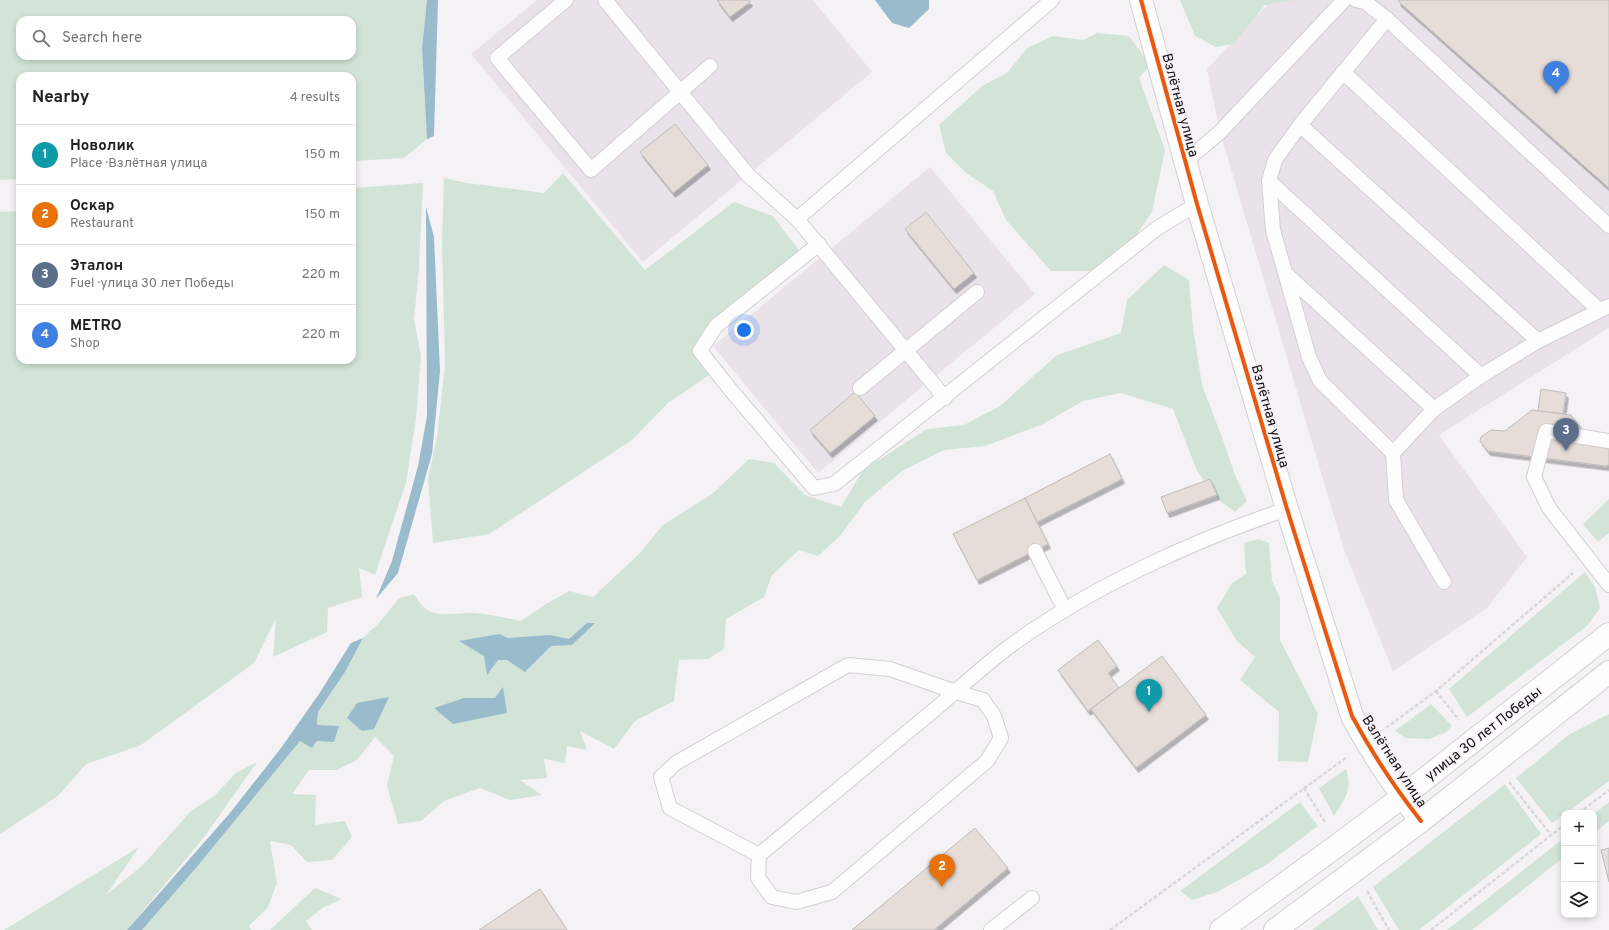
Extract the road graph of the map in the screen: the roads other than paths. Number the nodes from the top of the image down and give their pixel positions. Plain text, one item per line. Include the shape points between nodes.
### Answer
1 (566, 0) edge
2 (605, 0) edge
3 (1052, 0) edge
4 (1142, 0) edge
5 (1344, 0) edge
6 (1356, 0) edge
7 (1387, 19) junction
8 (710, 66) dead end
9 (1343, 72) junction
10 (680, 91) junction
11 (1300, 125) junction
12 (1185, 162) junction
13 (1269, 181) junction
14 (1197, 204) junction
15 (797, 219) junction
16 (1609, 226) edge
17 (818, 244) junction
18 (1286, 274) junction
19 (977, 292) dead end
20 (1604, 308) edge
21 (1538, 341) junction
22 (906, 350) junction
23 (1481, 376) junction
24 (860, 388) dead end
25 (945, 398) junction
26 (1434, 409) junction
27 (1609, 441) edge
28 (1393, 453) junction
29 (1287, 509) junction
30 (1035, 551) dead end
31 (1444, 582) dead end
32 (1609, 585) edge
33 (1065, 610) junction
34 (1609, 634) edge
35 (1609, 672) edge
36 (956, 692) junction
37 (1402, 796) junction
38 (1421, 821) junction
39 (759, 855) junction
40 (1032, 898) dead end
41 (992, 930) edge
42 (1221, 930) edge
43 (1275, 930) edge

1 - 10 lane via 497,58 591,170
2 - 10 lane
3 - 15 lane
4 - 12 main road, Взлётная улица
5 - 12 lane via 1220,132
6 - 7 lane via 1365,2
7 - 9 lane
7 - 16 lane
8 - 10 lane
9 - 11 lane
9 - 20 lane
10 - 15 lane via 748,175
11 - 13 lane via 1275,160
11 - 21 lane
12 - 14 main road, Взлётная улица
13 - 18 lane via 1273,230
13 - 23 lane
14 - 25 lane via 1156,229
14 - 29 main road, Взлётная улица
15 - 17 lane
17 - 22 lane
17 - 25 lane via 716,326 700,351 729,388 814,488 834,484
18 - 26 lane
18 - 28 lane via 1309,357 1320,381
19 - 22 lane
20 - 21 lane
21 - 23 lane
22 - 24 lane
22 - 25 lane
23 - 26 lane
26 - 28 lane
27 - 32 lane via 1546,431 1534,477 1549,508
28 - 31 lane via 1396,500
29 - 33 lane via 1236,526 1147,566
29 - 37 main road, Взлётная улица via 1352,716 1366,743
30 - 33 lane
33 - 36 lane via 1009,647
34 - 37 main road, улица 30 лет Победы
35 - 38 main road
36 - 39 lane
36 - 39 lane via 983,700 994,716 1001,738 987,761 832,892 796,902 772,897 758,878
36 - 39 lane via 890,669 848,665 676,763 661,777 670,808
37 - 38 main road, Взлётная улица
37 - 42 main road, улица 30 лет Победы
38 - 43 main road
40 - 41 lane

